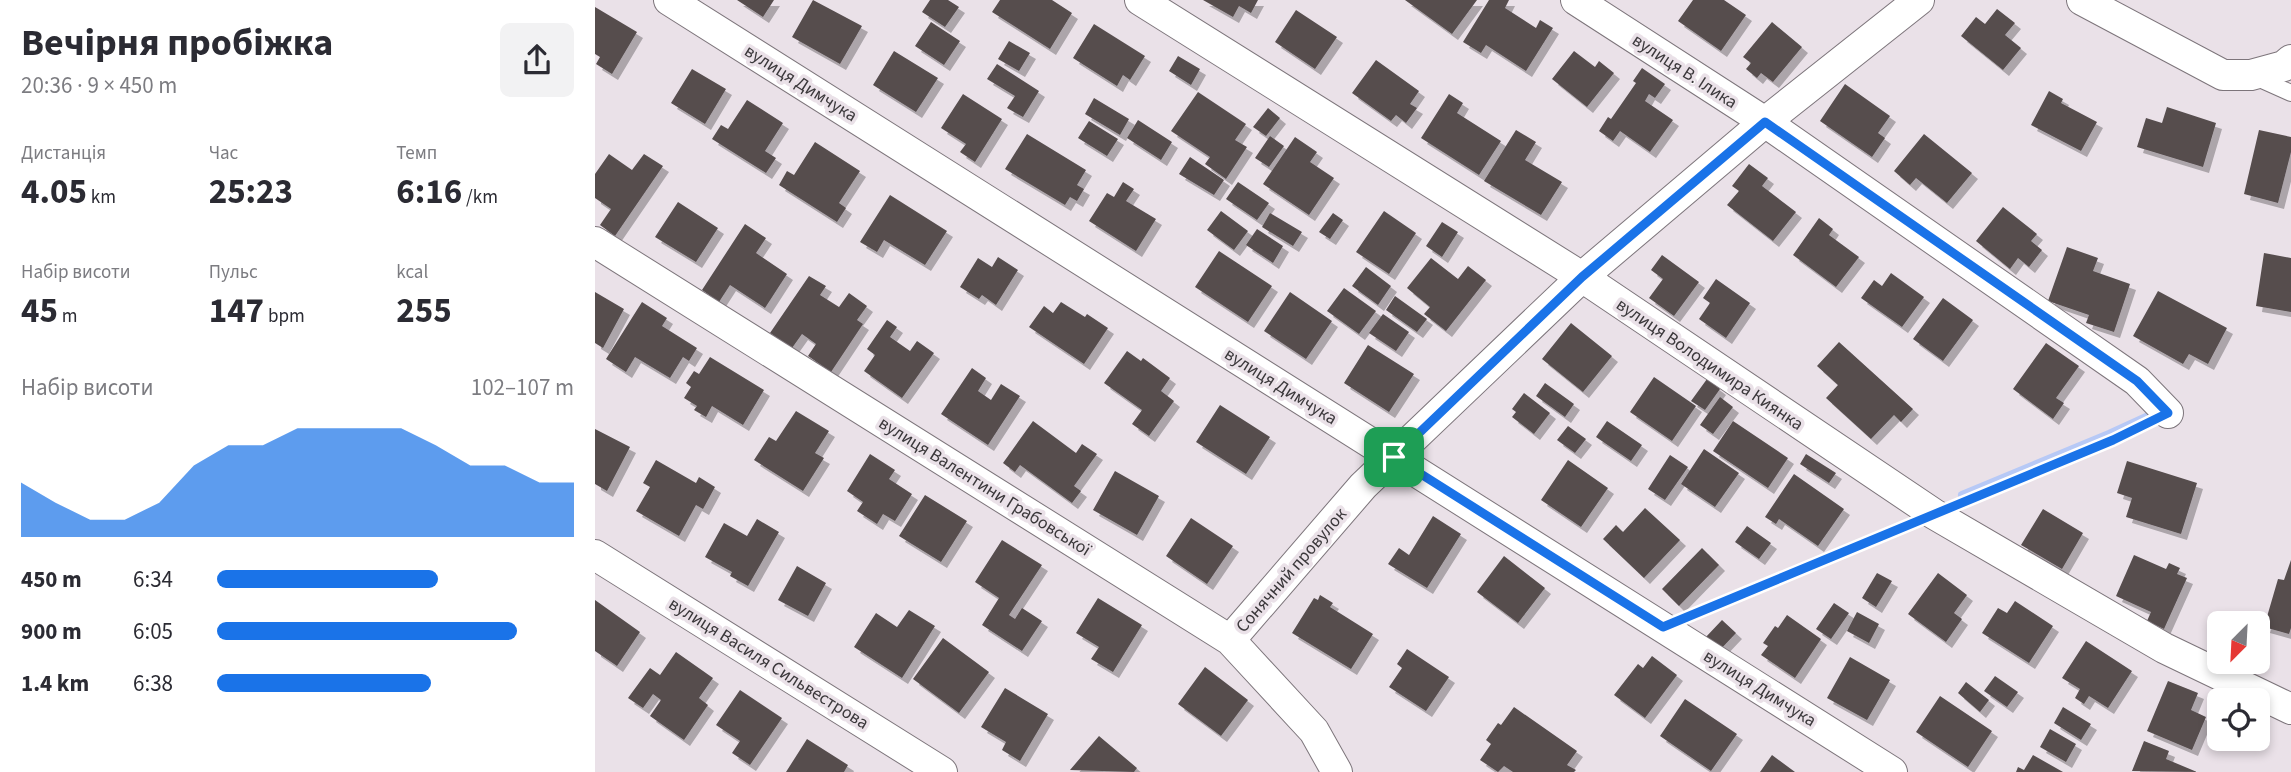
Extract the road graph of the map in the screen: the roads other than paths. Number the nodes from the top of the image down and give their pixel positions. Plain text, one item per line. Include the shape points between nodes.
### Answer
1 (669, 0) edge
2 (1140, 0) edge
3 (1576, 0) edge
4 (1919, 0) edge
5 (2082, 0) edge
6 (2291, 61) edge
7 (2251, 75) junction
8 (2291, 93) edge
9 (1765, 122) junction
10 (595, 242) edge
11 (1582, 277) junction
12 (2168, 413) road end
13 (1394, 457) junction
14 (595, 555) edge
15 (1230, 640) junction
16 (2291, 709) edge
17 (942, 772) edge
18 (1337, 772) edge
19 (1892, 772) edge

1 - 13 street, вулиця Димчука
2 - 11 street, вулиця Володимира Киянка
3 - 9 street, вулиця В. Ілика
4 - 9 street, Сонячний провулок
5 - 7 street via 2223,75
6 - 7 street
7 - 8 lane
9 - 11 street, Сонячний провулок
9 - 12 street, вулиця В. Ілика via 2137,381
10 - 15 street, вулиця Валентини Грабовської
11 - 13 street, Сонячний провулок
11 - 16 street, вулиця Володимира Киянка via 1934,514 2164,648
13 - 15 street, Сонячний провулок via 1363,486
13 - 19 street, вулиця Димчука
14 - 17 street, вулиця Василя Сильвестрова
15 - 18 street, вулиця Валентини Грабовської via 1314,731

